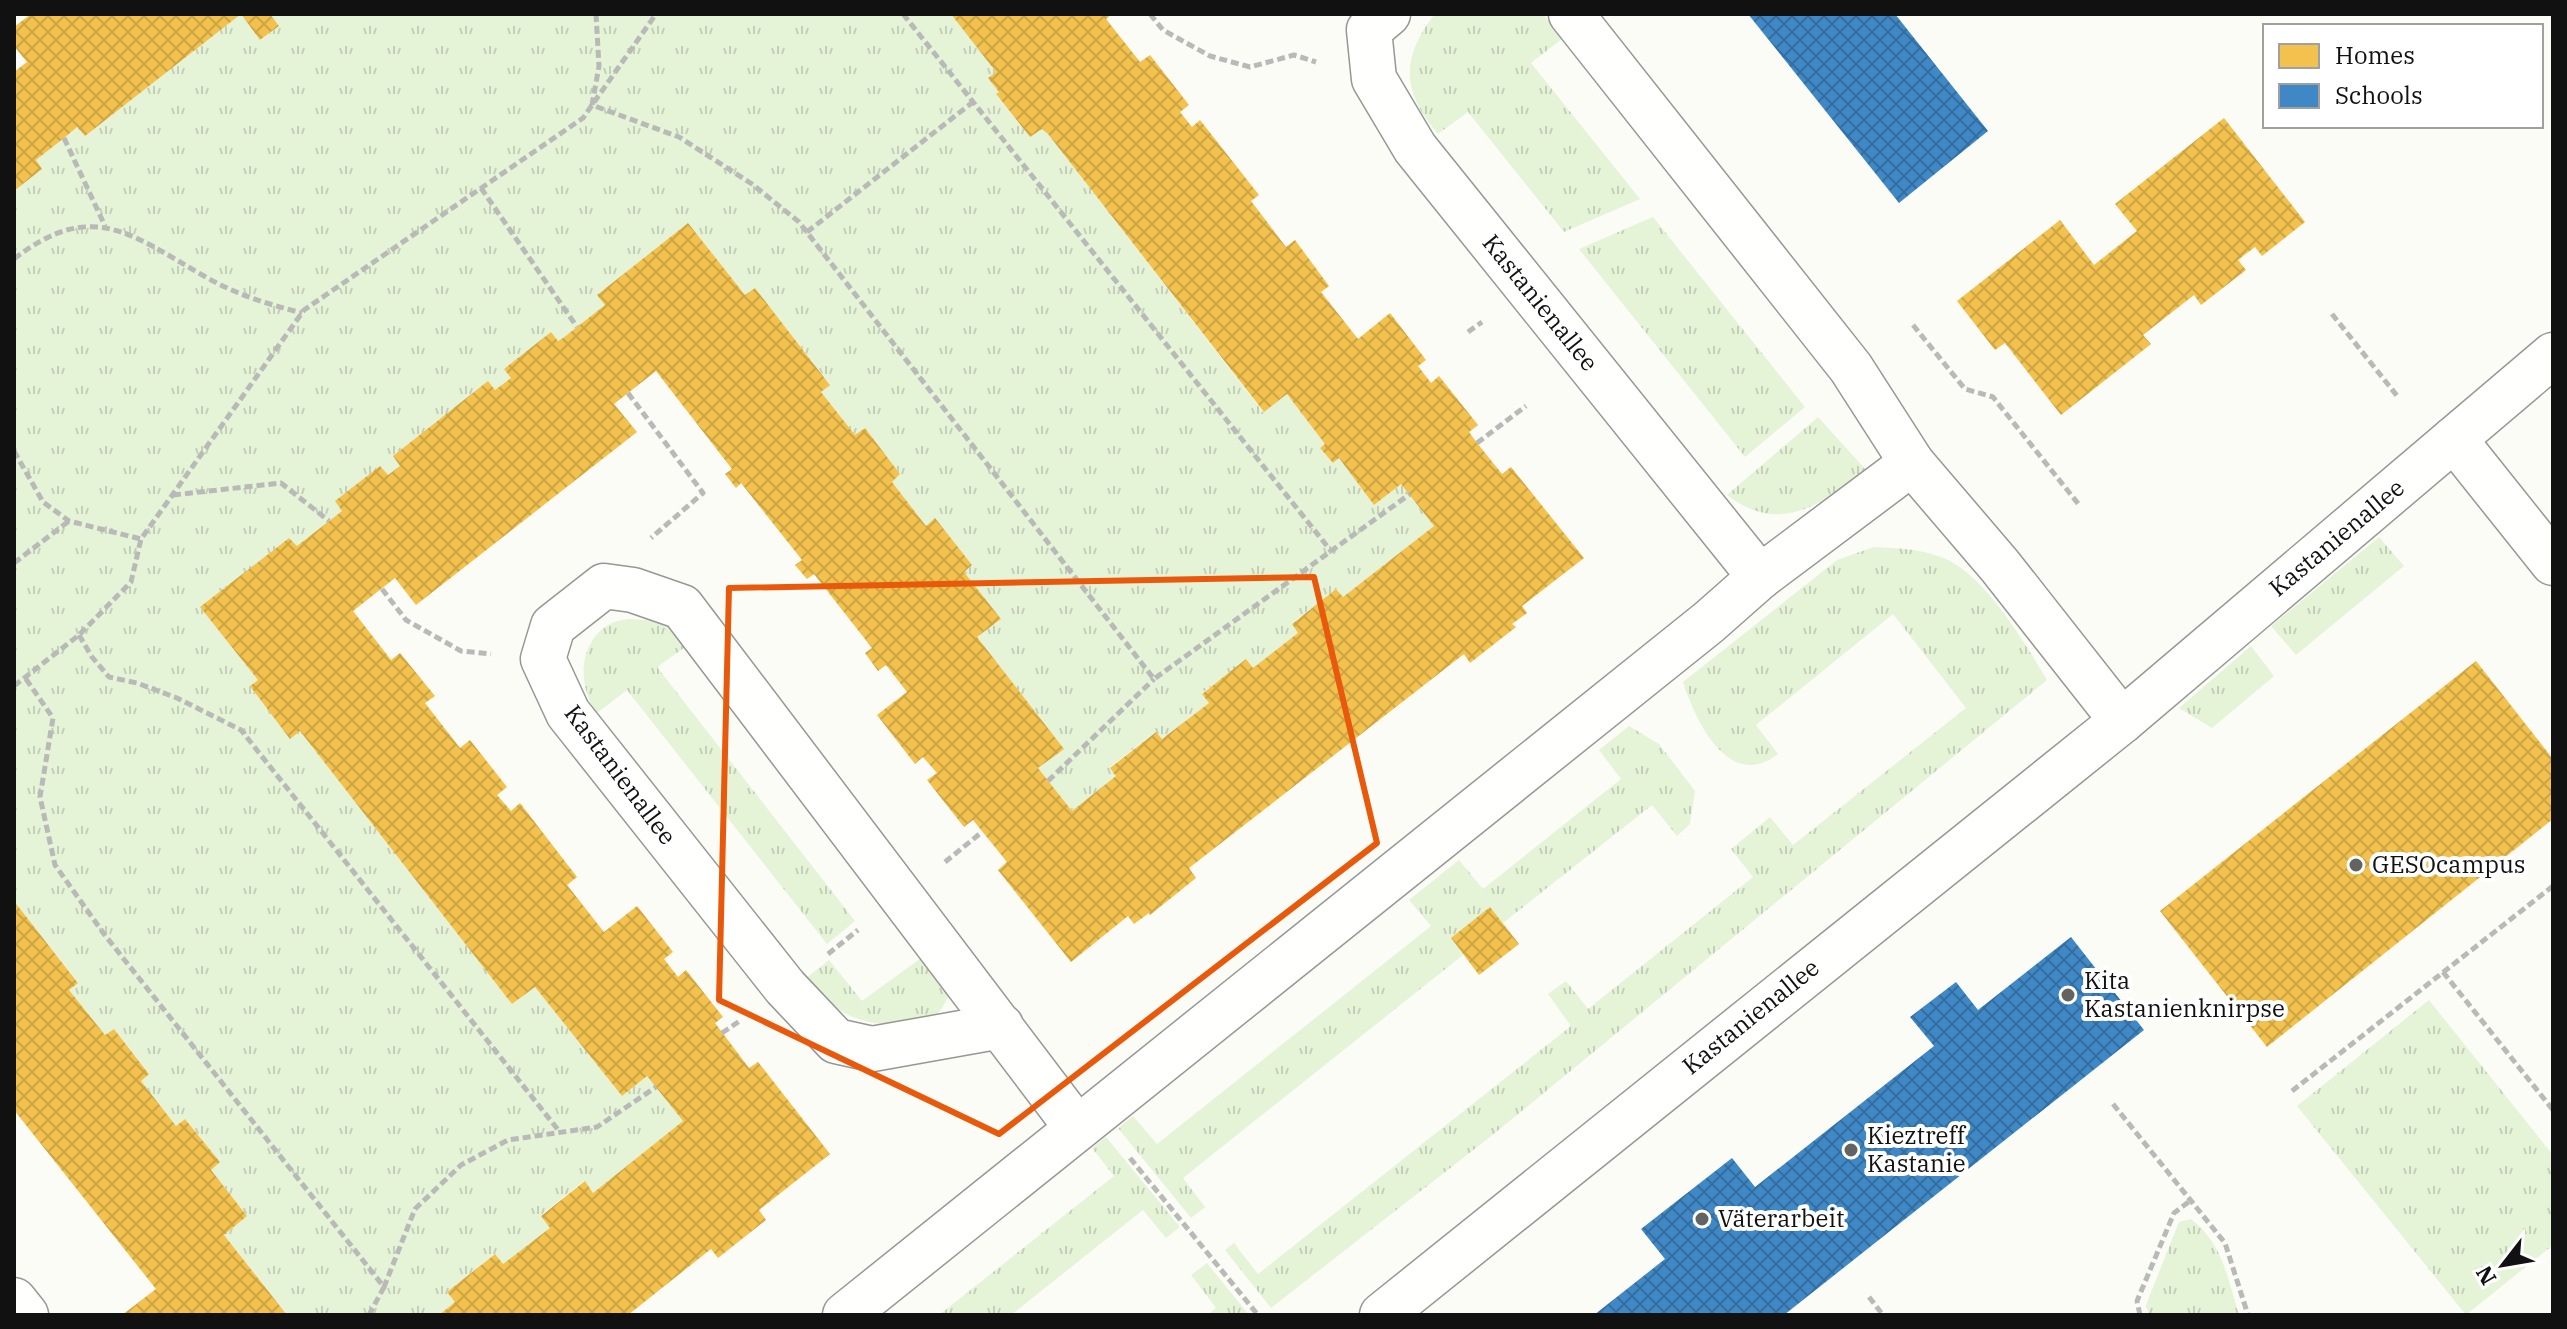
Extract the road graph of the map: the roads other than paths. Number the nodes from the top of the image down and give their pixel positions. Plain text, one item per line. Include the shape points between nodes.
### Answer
1 (1388, 14) edge
2 (1571, 14) edge
3 (2553, 355) edge
4 (2454, 439) junction
5 (1912, 463) junction
6 (2553, 563) edge
7 (1760, 577) junction
8 (2122, 721) junction
9 (1001, 1026) junction
10 (1085, 1120) junction
11 (14, 1300) edge
12 (26, 1315) edge
13 (845, 1315) edge
14 (1382, 1315) edge

1 - 7 street, Kastanienallee via 1369,30 1374,79 1415,148
2 - 5 street via 1851,368
3 - 4 street, Kastanienallee
4 - 6 street
4 - 8 street, Kastanienallee
5 - 7 street
5 - 8 street
7 - 10 street
8 - 14 street, Kastanienallee
9 - 9 street, Kastanienallee via 682,607 604,586 553,626 543,659 568,713 785,987 836,1041 872,1049
9 - 10 street
10 - 13 street
11 - 12 street

